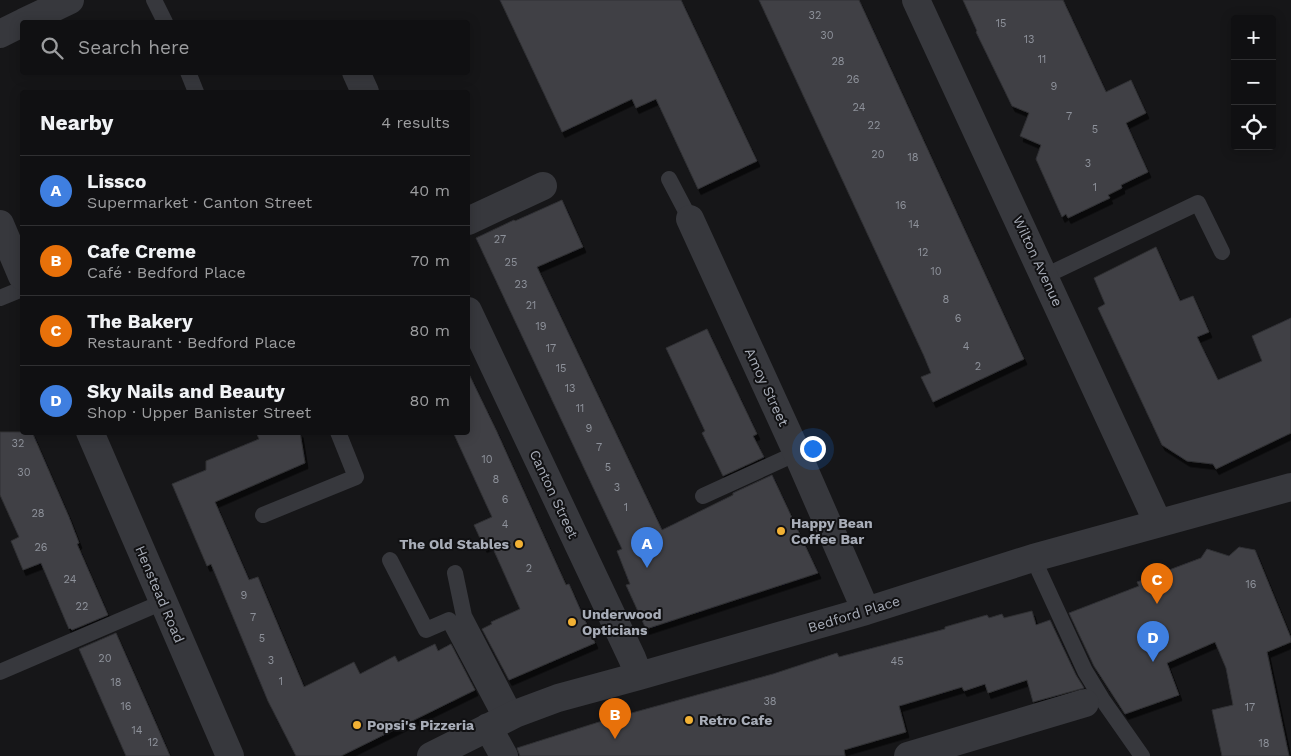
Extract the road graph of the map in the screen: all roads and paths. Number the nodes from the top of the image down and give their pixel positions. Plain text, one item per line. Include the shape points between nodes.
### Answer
1 (70, 0) edge
2 (154, 0) edge
3 (916, 0) edge
4 (22, 17) edge
5 (164, 20) edge
6 (0, 34) edge
7 (189, 75) edge
8 (357, 75) edge
9 (195, 90) edge
10 (364, 90) edge
11 (669, 179) dead end
12 (543, 186) dead end
13 (690, 219) joint
14 (470, 220) edge
15 (0, 224) edge
16 (1222, 252) dead end
17 (20, 271) edge
18 (1045, 276) junction
19 (20, 290) edge
20 (0, 298) edge
21 (470, 315) edge
22 (91, 435) edge
23 (339, 435) edge
24 (797, 453) junction
25 (1288, 495) edge
26 (703, 496) dead end
27 (263, 515) dead end
28 (1158, 523) junction
29 (1033, 558) junction
30 (390, 560) dead end
31 (455, 574) dead end
32 (163, 602) junction
33 (866, 610) junction
34 (0, 672) edge
35 (639, 676) junction
36 (1084, 703) dead end
37 (502, 720) junction
38 (980, 746) edge
39 (230, 756) edge
40 (431, 756) edge
41 (504, 756) edge
42 (908, 756) edge
43 (1142, 756) edge

1 - 4 street
2 - 5 lane
3 - 18 street, Wilton Avenue
4 - 6 street
7 - 9 lane
8 - 10 street
11 - 13 lane
12 - 14 street
13 - 24 street, Amoy Street
15 - 17 street
16 - 18 lane via 1198,203
18 - 28 street, Wilton Avenue
19 - 20 lane
21 - 35 street, Canton Street
22 - 32 street, Henstead Road
23 - 27 lane via 356,477
24 - 26 lane
24 - 33 street, Amoy Street
25 - 28 street, Bedford Place
28 - 29 street, Bedford Place
29 - 33 street, Bedford Place
29 - 43 lane via 1085,671
30 - 37 lane via 426,630 449,620
31 - 37 lane via 464,616
32 - 34 lane
32 - 39 street, Henstead Road
33 - 35 street, Bedford Place
35 - 37 street, Bedford Place via 558,698
36 - 38 street
37 - 40 street, Bedford Place
37 - 41 street
38 - 42 street

